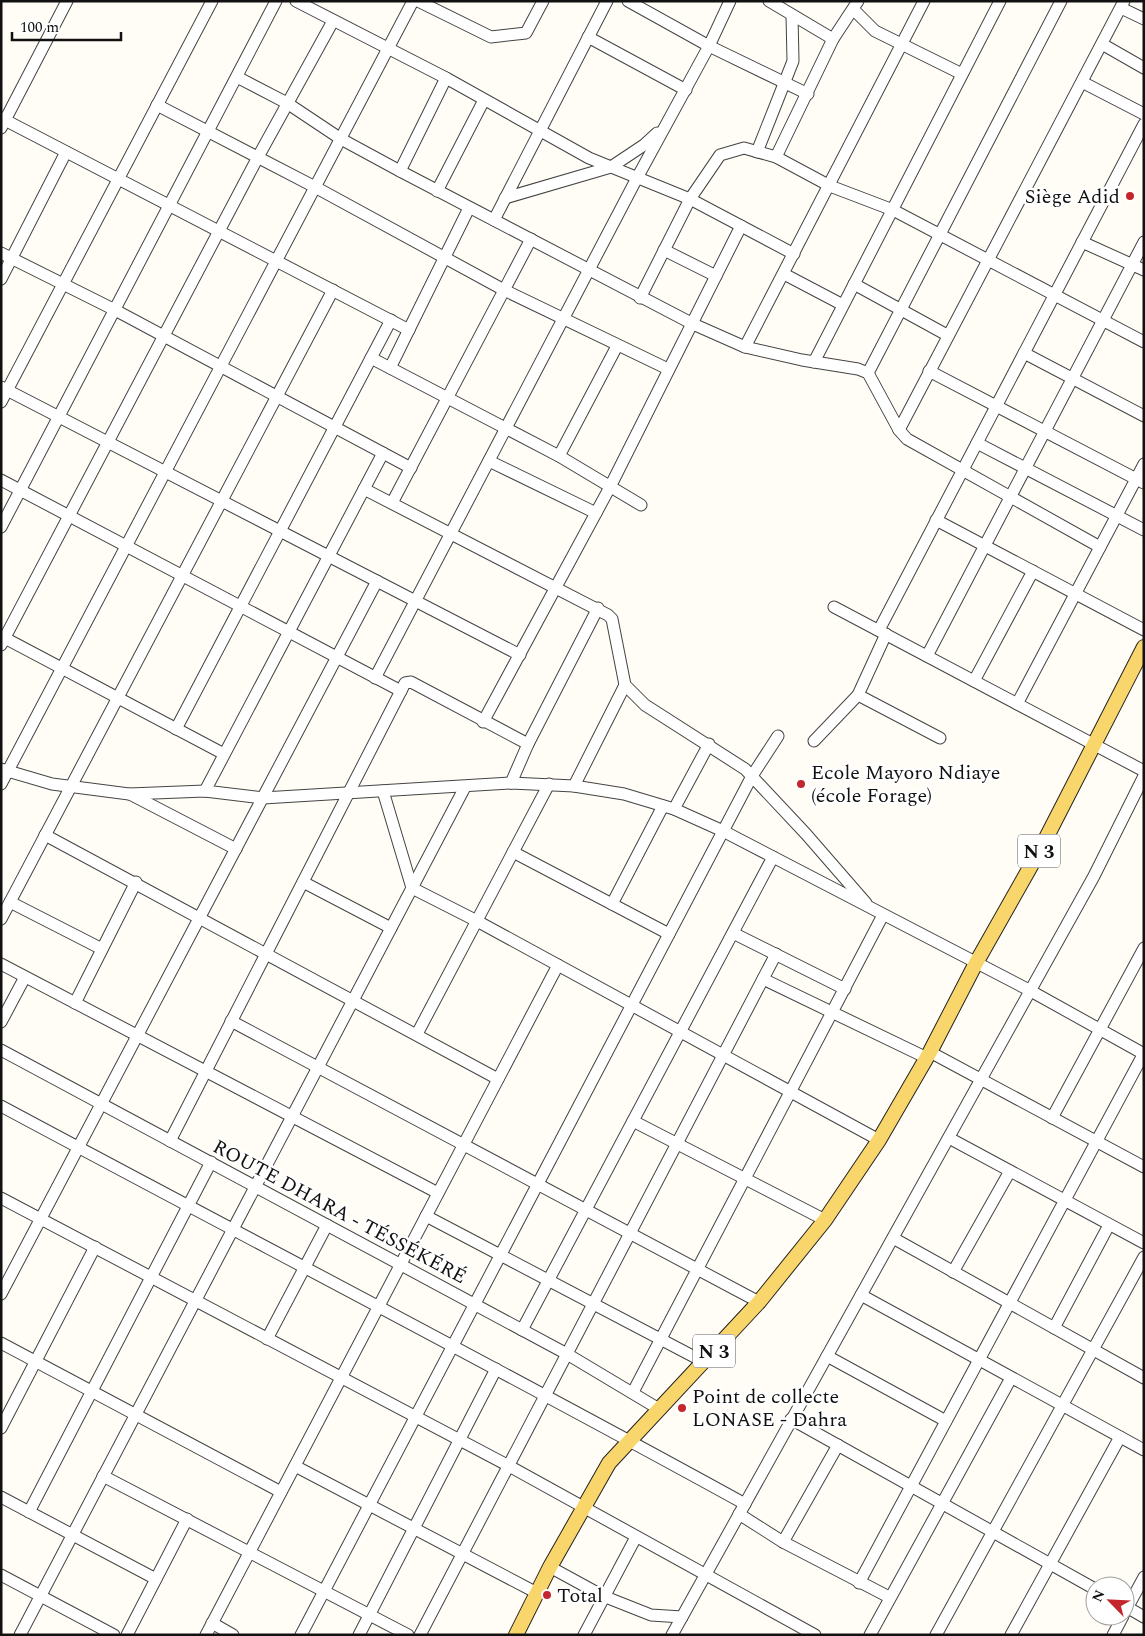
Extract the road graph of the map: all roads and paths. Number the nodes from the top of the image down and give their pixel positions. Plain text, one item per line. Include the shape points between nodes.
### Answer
1 (66, 1) edge
2 (212, 1) edge
3 (276, 1) edge
4 (296, 1) edge
5 (413, 1) edge
6 (418, 1) edge
7 (543, 1) edge
8 (607, 1) edge
9 (628, 1) edge
10 (730, 1) edge
11 (769, 1) edge
12 (924, 1) edge
13 (1000, 1) edge
14 (1061, 1) edge
15 (1123, 5) edge
16 (856, 6) edge
17 (792, 15) junction
18 (1144, 19) edge
19 (333, 21) junction
20 (588, 37) junction
21 (833, 39) junction
22 (1102, 44) junction
23 (902, 45) junction
24 (709, 46) junction
25 (388, 49) junction
26 (1144, 68) edge
27 (962, 74) junction
28 (236, 77) junction
29 (446, 78) junction
30 (1082, 82) junction
31 (785, 83) junction
32 (686, 90) junction
33 (808, 94) junction
34 (484, 100) junction
35 (287, 103) junction
36 (157, 105) junction
37 (1144, 114) edge
38 (3, 122) edge
39 (1144, 124) edge
40 (666, 125) junction
41 (539, 129) junction
42 (208, 132) junction
43 (341, 139) junction
44 (1133, 145) junction
45 (1144, 150) edge
46 (66, 152) junction
47 (757, 152) junction
48 (258, 157) junction
49 (776, 157) junction
50 (611, 168) junction
51 (400, 170) junction
52 (118, 178) junction
53 (636, 178) junction
54 (830, 186) junction
55 (315, 187) junction
56 (437, 191) junction
57 (505, 198) junction
58 (690, 199) junction
59 (170, 205) junction
60 (469, 208) junction
61 (893, 210) junction
62 (494, 220) junction
63 (741, 226) junction
64 (219, 231) junction
65 (939, 234) junction
66 (531, 239) junction
67 (1082, 242) junction
68 (1144, 242) edge
69 (664, 250) junction
70 (794, 254) junction
71 (6, 255) edge
72 (445, 257) junction
73 (988, 260) junction
74 (277, 261) junction
75 (1132, 264) junction
76 (1144, 270) edge
77 (588, 271) junction
78 (784, 274) junction
79 (716, 276) junction
80 (1, 279) edge
81 (854, 284) junction
82 (62, 285) junction
83 (333, 290) junction
84 (504, 290) junction
85 (1054, 295) junction
86 (640, 298) junction
87 (843, 305) junction
88 (901, 308) junction
89 (115, 310) junction
90 (391, 320) junction
91 (563, 320) junction
92 (1103, 320) junction
93 (693, 324) junction
94 (409, 330) junction
95 (947, 335) junction
96 (164, 336) junction
97 (1144, 342) edge
98 (617, 346) junction
99 (745, 347) junction
100 (1024, 353) junction
101 (371, 358) junction
102 (814, 362) junction
103 (221, 367) junction
104 (390, 368) junction
105 (668, 369) junction
106 (930, 371) junction
107 (868, 373) junction
108 (1072, 378) junction
109 (4, 388) edge
110 (276, 397) junction
111 (447, 398) junction
112 (1, 402) edge
113 (996, 406) junction
114 (1144, 416) edge
115 (59, 417) junction
116 (335, 427) junction
117 (506, 428) junction
118 (899, 430) junction
119 (1045, 432) junction
120 (108, 442) junction
121 (977, 443) junction
122 (383, 452) junction
123 (559, 456) junction
124 (489, 461) junction
125 (1144, 464) edge
126 (411, 468) junction
127 (1025, 468) junction
128 (962, 470) junction
129 (166, 472) junction
130 (1, 480) edge
131 (1140, 481) edge
132 (610, 487) junction
133 (364, 488) junction
134 (20, 490) junction
135 (1010, 497) junction
136 (222, 501) junction
137 (392, 503) junction
138 (641, 505) dead end
139 (596, 513) junction
140 (69, 516) junction
141 (1116, 516) junction
142 (936, 520) junction
143 (1, 527) edge
144 (1144, 530) edge
145 (280, 531) junction
146 (452, 533) junction
147 (126, 546) junction
148 (985, 546) junction
149 (1100, 547) junction
150 (328, 556) junction
151 (1033, 571) junction
152 (182, 576) junction
153 (377, 581) junction
154 (556, 587) junction
155 (1075, 594) junction
156 (416, 601) junction
157 (240, 606) junction
158 (834, 607) dead end
159 (598, 608) junction
160 (1144, 630) edge
161 (288, 632) junction
162 (882, 632) junction
163 (2, 640) edge
164 (1144, 647) edge
165 (520, 655) junction
166 (927, 656) junction
167 (337, 658) junction
168 (62, 668) junction
169 (376, 678) junction
170 (974, 681) junction
171 (625, 684) junction
172 (401, 691) junction
173 (858, 695) junction
174 (118, 698) junction
175 (1017, 704) junction
176 (484, 722) junction
177 (176, 728) junction
178 (778, 736) dead end
179 (940, 738) dead end
180 (814, 741) dead end
181 (528, 744) junction
182 (709, 744) junction
183 (1093, 744) junction
184 (224, 754) junction
185 (4, 770) edge
186 (1144, 771) edge
187 (752, 776) junction
188 (1144, 776) edge
189 (1, 784) edge
190 (511, 784) junction
191 (549, 784) junction
192 (71, 786) junction
193 (574, 786) junction
194 (465, 787) junction
195 (205, 791) junction
196 (383, 791) junction
197 (348, 793) junction
198 (128, 794) junction
199 (263, 798) junction
200 (668, 808) junction
201 (723, 831) junction
202 (45, 835) junction
203 (236, 849) junction
204 (513, 852) junction
205 (773, 857) junction
206 (136, 882) junction
207 (303, 882) junction
208 (412, 888) junction
209 (10, 902) junction
210 (612, 904) junction
211 (869, 908) junction
212 (883, 915) junction
213 (200, 917) junction
214 (1, 919) edge
215 (477, 921) junction
216 (391, 928) junction
217 (732, 933) junction
218 (669, 934) junction
219 (1144, 948) edge
220 (102, 949) junction
221 (266, 953) junction
222 (776, 954) junction
223 (976, 963) junction
224 (1, 964) edge
225 (558, 965) junction
226 (26, 977) junction
227 (763, 979) junction
228 (844, 989) junction
229 (1029, 990) junction
230 (354, 1000) junction
231 (75, 1003) junction
232 (632, 1005) junction
233 (832, 1014) junction
234 (232, 1021) junction
235 (1, 1022) edge
236 (1100, 1028) junction
237 (680, 1032) junction
238 (417, 1034) junction
239 (138, 1036) junction
240 (1, 1050) edge
241 (1144, 1054) edge
242 (928, 1055) junction
243 (723, 1056) junction
244 (318, 1067) junction
245 (206, 1071) junction
246 (498, 1078) junction
247 (981, 1080) junction
248 (790, 1092) junction
249 (102, 1104) junction
250 (1, 1106) edge
251 (294, 1117) junction
252 (1052, 1118) junction
253 (632, 1122) junction
254 (949, 1138) junction
255 (879, 1140) junction
256 (170, 1141) junction
257 (1096, 1142) junction
258 (464, 1145) junction
259 (678, 1145) junction
260 (79, 1148) junction
261 (210, 1162) junction
262 (1144, 1167) edge
263 (1010, 1171) junction
264 (745, 1179) junction
265 (538, 1184) junction
266 (255, 1186) junction
267 (438, 1193) junction
268 (1, 1198) edge
269 (1065, 1200) junction
270 (188, 1206) junction
271 (586, 1210) junction
272 (426, 1216) junction
273 (41, 1219) junction
274 (825, 1220) junction
275 (1110, 1224) junction
276 (327, 1225) junction
277 (232, 1230) junction
278 (630, 1233) junction
279 (893, 1238) junction
280 (1144, 1243) edge
281 (95, 1248) junction
282 (501, 1254) junction
283 (1144, 1257) edge
284 (400, 1264) junction
285 (304, 1269) junction
286 (698, 1269) junction
287 (954, 1272) junction
288 (151, 1277) junction
289 (549, 1279) junction
290 (1, 1294) edge
291 (861, 1295) junction
292 (196, 1301) junction
293 (759, 1302) junction
294 (594, 1303) junction
295 (1009, 1303) junction
296 (474, 1304) junction
297 (378, 1308) junction
298 (1054, 1328) junction
299 (522, 1330) junction
300 (267, 1339) junction
301 (661, 1339) junction
302 (1, 1343) edge
303 (452, 1347) junction
304 (1093, 1350) junction
305 (567, 1354) junction
306 (827, 1356) junction
307 (979, 1360) junction
308 (36, 1361) junction
309 (704, 1362) junction
310 (496, 1369) junction
311 (341, 1378) junction
312 (1011, 1378) junction
313 (1144, 1378) edge
314 (92, 1391) junction
315 (633, 1392) junction
316 (547, 1395) junction
317 (1063, 1406) junction
318 (659, 1409) junction
319 (136, 1414) junction
320 (416, 1417) junction
321 (792, 1420) junction
322 (946, 1421) junction
323 (1, 1428) edge
324 (1120, 1437) junction
325 (629, 1440) junction
326 (459, 1441) junction
327 (838, 1445) junction
328 (1144, 1450) edge
329 (295, 1466) junction
330 (509, 1466) junction
331 (103, 1476) junction
332 (911, 1486) junction
333 (281, 1492) junction
334 (1, 1497) edge
335 (370, 1504) junction
336 (745, 1504) junction
337 (942, 1504) junction
338 (582, 1508) junction
339 (29, 1512) junction
340 (739, 1514) junction
341 (187, 1520) junction
342 (414, 1528) junction
343 (993, 1532) junction
344 (72, 1535) junction
345 (636, 1538) junction
346 (783, 1542) junction
347 (249, 1552) junction
348 (463, 1553) junction
349 (1050, 1564) junction
350 (550, 1567) junction
351 (706, 1575) junction
352 (1, 1576) edge
353 (1144, 1577) edge
354 (156, 1578) junction
355 (858, 1583) junction
356 (1085, 1584) edge
357 (324, 1591) junction
358 (537, 1593) junction
359 (1135, 1593) edge
360 (40, 1596) junction
361 (604, 1596) junction
362 (889, 1598) junction
363 (369, 1614) junction
364 (682, 1617) junction
365 (212, 1624) junction
366 (799, 1631) edge
367 (20, 1635) edge
368 (114, 1635) edge
369 (127, 1635) edge
370 (206, 1635) edge
371 (233, 1635) edge
372 (301, 1635) edge
373 (359, 1635) edge
374 (408, 1635) edge
375 (420, 1635) edge
376 (516, 1635) edge
377 (584, 1635) edge
378 (672, 1635) edge
379 (682, 1635) edge
380 (815, 1635) edge
381 (870, 1635) edge
382 (936, 1635) edge
383 (1012, 1635) edge

1 - 38 street
2 - 36 street
3 - 28 street
4 - 19 street
5 - 25 street
6 - 7 street via 491,37 526,33
8 - 20 street
9 - 24 street
10 - 24 street
11 - 17 street
12 - 23 street
13 - 27 street
14 - 65 street
15 - 18 street
15 - 22 street
16 - 21 street
16 - 23 street via 875,31
17 - 21 street
17 - 31 street via 793,61
19 - 25 street
19 - 35 street
20 - 32 street
20 - 41 street
21 - 33 street
22 - 26 street
22 - 30 street
23 - 27 street
23 - 54 street
24 - 31 street
24 - 32 street
25 - 29 street
25 - 43 street
27 - 61 street
28 - 35 street
28 - 42 street
29 - 34 street
29 - 51 street
30 - 37 street
30 - 73 street
31 - 33 street
31 - 47 street
32 - 40 street
33 - 49 street
34 - 41 street
34 - 56 street
35 - 43 street
35 - 48 street
36 - 42 street
36 - 52 street
38 - 46 street
39 - 44 street
40 - 50 street
40 - 53 street
41 - 50 street
41 - 57 street
42 - 48 street
42 - 59 street
43 - 51 street
43 - 55 street
44 - 45 street
44 - 67 street
46 - 52 street
46 - 71 street
47 - 49 street
47 - 58 street via 744,148 720,154
48 - 55 street
48 - 64 street
49 - 54 street
50 - 53 street
50 - 57 street
51 - 56 street
52 - 59 street
52 - 82 street
53 - 58 street
53 - 77 street
54 - 61 street
54 - 70 street
55 - 72 street
55 - 74 street
56 - 60 street
57 - 62 street
58 - 63 street
58 - 69 street
59 - 64 street
59 - 89 street
60 - 62 street
60 - 72 street
61 - 65 street
61 - 81 street
62 - 66 street
63 - 70 street
63 - 79 street
64 - 74 street
64 - 96 street
65 - 73 street
65 - 88 street
66 - 77 street
66 - 84 street
67 - 75 street
67 - 85 street
68 - 75 street
69 - 79 street
69 - 86 street
70 - 78 street
71 - 80 street
71 - 82 street
72 - 84 street
72 - 94 street
73 - 85 street
73 - 95 street
74 - 83 street
74 - 103 street
75 - 76 street
75 - 92 street
77 - 86 street
77 - 91 street
78 - 87 street
78 - 99 street
79 - 93 street
81 - 87 street
81 - 88 street
82 - 89 street
82 - 109 street
83 - 90 street
83 - 110 street
84 - 91 street
84 - 111 street
85 - 92 street
85 - 100 street
86 - 93 street
87 - 102 street
88 - 95 street
88 - 107 street
89 - 96 street
89 - 115 street
90 - 94 street
90 - 101 street
91 - 98 street
91 - 117 street
92 - 97 street
92 - 108 street
93 - 99 street
93 - 105 street
94 - 104 street
95 - 106 street
96 - 103 street
96 - 120 street
98 - 105 street
98 - 123 street
99 - 102 street
100 - 108 street
100 - 113 street
101 - 104 street
101 - 116 street
102 - 107 street
103 - 110 street
103 - 129 street
104 - 111 street
105 - 132 street
106 - 113 street
106 - 118 street
107 - 118 street
108 - 114 street
108 - 119 street
109 - 112 street
109 - 115 street
110 - 116 street
110 - 136 street
111 - 117 street
111 - 126 street
113 - 119 street
113 - 121 street
115 - 120 street
115 - 134 street
116 - 122 street
116 - 145 street
117 - 123 street
117 - 124 street
118 - 128 street via 907,439
119 - 127 street
119 - 131 street
120 - 129 street
120 - 140 street
121 - 127 street
121 - 128 street
122 - 126 street
122 - 133 street
123 - 132 street
124 - 139 street
124 - 146 street
125 - 131 street
126 - 137 street
127 - 135 street
127 - 141 street
128 - 135 street
128 - 142 street
129 - 136 street
129 - 147 street
130 - 134 street
131 - 141 street
132 - 138 street
132 - 139 street
133 - 137 street
133 - 150 street
134 - 140 street
134 - 143 street
135 - 148 street
135 - 149 street
136 - 145 street
136 - 152 street
137 - 146 street
139 - 154 street
140 - 147 street
140 - 163 street
141 - 144 street
141 - 149 street
142 - 148 street
142 - 162 street
145 - 150 street
145 - 157 street
146 - 154 street
146 - 156 street
147 - 152 street
147 - 168 street
148 - 151 street
148 - 166 street
149 - 155 street
150 - 153 street
150 - 161 street
151 - 155 street
151 - 170 street
152 - 157 street
152 - 174 street
153 - 156 street
153 - 167 street
154 - 159 street
154 - 165 street
155 - 160 street
155 - 175 street
156 - 165 street
156 - 169 street
157 - 161 street
157 - 177 street
158 - 162 street
159 - 171 street via 612,619
159 - 181 street
161 - 167 street
161 - 184 street
162 - 166 street
162 - 173 street
163 - 168 street
164 - 183 main road, N 3
165 - 176 street
166 - 170 street
167 - 169 street
167 - 199 street
168 - 174 street
168 - 185 street
169 - 172 street
170 - 175 street
171 - 182 street via 645,705
171 - 193 street
172 - 176 street via 405,683 411,682
172 - 197 street
173 - 179 street
173 - 180 street
174 - 177 street
174 - 192 street
175 - 183 street
176 - 181 street
177 - 184 street
178 - 187 street
181 - 190 street
182 - 187 street
182 - 200 street
183 - 186 street
183 - 223 main road, N 3 via 1041,848
184 - 195 street
185 - 189 street
185 - 192 street
187 - 201 street
187 - 211 street
188 - 229 street via 1094,876
190 - 191 street
190 - 194 street
191 - 193 street
191 - 204 street
192 - 198 street
192 - 202 street
193 - 200 street via 624,794
194 - 196 street
194 - 208 street
195 - 198 street
195 - 199 street
196 - 197 street
196 - 208 street
197 - 199 street
197 - 207 street
198 - 203 street
199 - 203 street
200 - 201 street
200 - 210 street
201 - 205 street
201 - 218 street
202 - 206 street
202 - 209 street
203 - 213 street
204 - 210 street
204 - 215 street
205 - 211 street
205 - 217 street
206 - 213 street
206 - 220 street
207 - 216 street
207 - 221 street
208 - 215 street
208 - 216 street
209 - 214 street
209 - 220 street
210 - 218 street
211 - 212 street
212 - 223 street
212 - 228 street
213 - 221 street
213 - 239 street
215 - 225 street
215 - 238 street
216 - 230 street
217 - 222 street
217 - 237 street
218 - 232 street
219 - 236 street
220 - 231 street
221 - 230 street
221 - 234 street
222 - 227 street
222 - 228 street
223 - 229 street
223 - 242 main road, N 3
224 - 226 street
225 - 232 street
225 - 246 street
226 - 231 street
226 - 235 street
227 - 233 street
227 - 243 street
228 - 233 street
229 - 236 street
229 - 247 street
230 - 238 street
230 - 244 street
231 - 239 street
232 - 237 street
232 - 265 street
233 - 242 street
233 - 248 street
234 - 244 street
234 - 245 street
236 - 241 street
236 - 252 street
237 - 243 street
237 - 253 street
238 - 246 street
239 - 245 street
239 - 249 street
240 - 249 street, ROUTE DHARA - TÉSSÉKÉRÉ
241 - 257 street
242 - 247 street
242 - 255 main road, N 3
243 - 248 street
243 - 259 street
244 - 251 street
244 - 258 street
245 - 251 street
245 - 256 street
246 - 258 street
247 - 252 street
247 - 254 street
248 - 255 street
248 - 264 street
249 - 256 street, ROUTE DHARA - TÉSSÉKÉRÉ
249 - 260 street
250 - 260 street
251 - 266 street
251 - 267 street
252 - 257 street
253 - 259 street
253 - 271 street
254 - 263 street
254 - 279 street
255 - 274 main road, N 3
256 - 261 street, ROUTE DHARA - TÉSSÉKÉRÉ
257 - 262 street
257 - 269 street
258 - 265 street
258 - 267 street
259 - 264 street
259 - 278 street
260 - 270 street
260 - 273 street
261 - 266 street, ROUTE DHARA - TÉSSÉKÉRÉ
261 - 270 street
263 - 269 street
263 - 287 street
264 - 274 street
264 - 286 street
265 - 271 street
265 - 282 street
266 - 276 street, ROUTE DHARA - TÉSSÉKÉRÉ
266 - 277 street
267 - 272 street
268 - 273 street
269 - 275 street
269 - 295 street
270 - 277 street
270 - 288 street
271 - 278 street
271 - 289 street
272 - 282 street
272 - 284 street
273 - 281 street
273 - 290 street
274 - 293 main road, N 3
275 - 280 street
275 - 298 street
276 - 284 street, ROUTE DHARA - TÉSSÉKÉRÉ
276 - 285 street
277 - 285 street
277 - 292 street
278 - 286 street
278 - 294 street
279 - 287 street
279 - 291 street
281 - 288 street
281 - 308 street
282 - 289 street
282 - 296 street
283 - 304 street
284 - 296 street, ROUTE DHARA - TÉSSÉKÉRÉ
284 - 297 street
285 - 297 street
285 - 300 street
286 - 293 street
286 - 301 street
287 - 295 street
288 - 292 street
288 - 314 street
289 - 294 street
289 - 299 street
291 - 306 street
291 - 307 street
292 - 300 street
292 - 319 street
293 - 309 main road, N 3
294 - 301 street
294 - 305 street
295 - 298 street
295 - 307 street
296 - 299 street, ROUTE DHARA - TÉSSÉKÉRÉ
296 - 303 street
297 - 303 street
297 - 311 street
298 - 304 street
299 - 305 street, ROUTE DHARA - TÉSSÉKÉRÉ
300 - 311 street
301 - 309 street
301 - 315 street
302 - 308 street
303 - 310 street
303 - 320 street
304 - 313 street
304 - 317 street
305 - 315 street, ROUTE DHARA - TÉSSÉKÉRÉ
305 - 316 street
306 - 321 street
306 - 322 street
307 - 312 street
307 - 322 street
308 - 314 street
308 - 323 street
309 - 318 main road, N 3
310 - 316 street
310 - 326 street
311 - 320 street
311 - 329 street
312 - 317 street
312 - 337 street
314 - 319 street
314 - 339 street
315 - 318 street, ROUTE DHARA - TÉSSÉKÉRÉ
316 - 325 street
316 - 330 street
317 - 324 street
317 - 343 street
318 - 325 main road, N 3
319 - 331 street
319 - 333 street
320 - 326 street
320 - 335 street
321 - 327 street
321 - 336 street
322 - 332 street
324 - 328 street
324 - 349 street
325 - 336 street
325 - 338 main road, N 3 via 609,1463
326 - 330 street
326 - 342 street
327 - 332 street
327 - 346 street
329 - 333 street
329 - 335 street
330 - 338 street
330 - 348 street
331 - 341 street
331 - 344 street
332 - 337 street
332 - 355 street
333 - 347 street
334 - 339 street
335 - 342 street
335 - 357 street
336 - 340 street
337 - 343 street
337 - 362 street
338 - 345 street
338 - 350 main road, N 3
339 - 344 street
340 - 346 street
340 - 351 street
341 - 347 street
341 - 354 street
342 - 348 street
342 - 363 street
343 - 349 street
343 - 382 street
344 - 354 street
344 - 360 street
345 - 351 street
345 - 361 street
346 - 355 street
347 - 357 street
347 - 365 street
348 - 358 street
348 - 375 street
349 - 356 street
349 - 383 street
350 - 358 main road, N 3
350 - 361 street
351 - 364 street
351 - 366 street
352 - 360 street
353 - 359 street
354 - 369 street
355 - 362 street
357 - 363 street
357 - 372 street
358 - 376 main road, N 3
360 - 367 street
360 - 368 street
361 - 364 street via 651,1615
361 - 377 street
362 - 381 street
363 - 373 street
363 - 374 street
364 - 378 street
364 - 379 street
365 - 370 street
365 - 371 street
366 - 380 street

